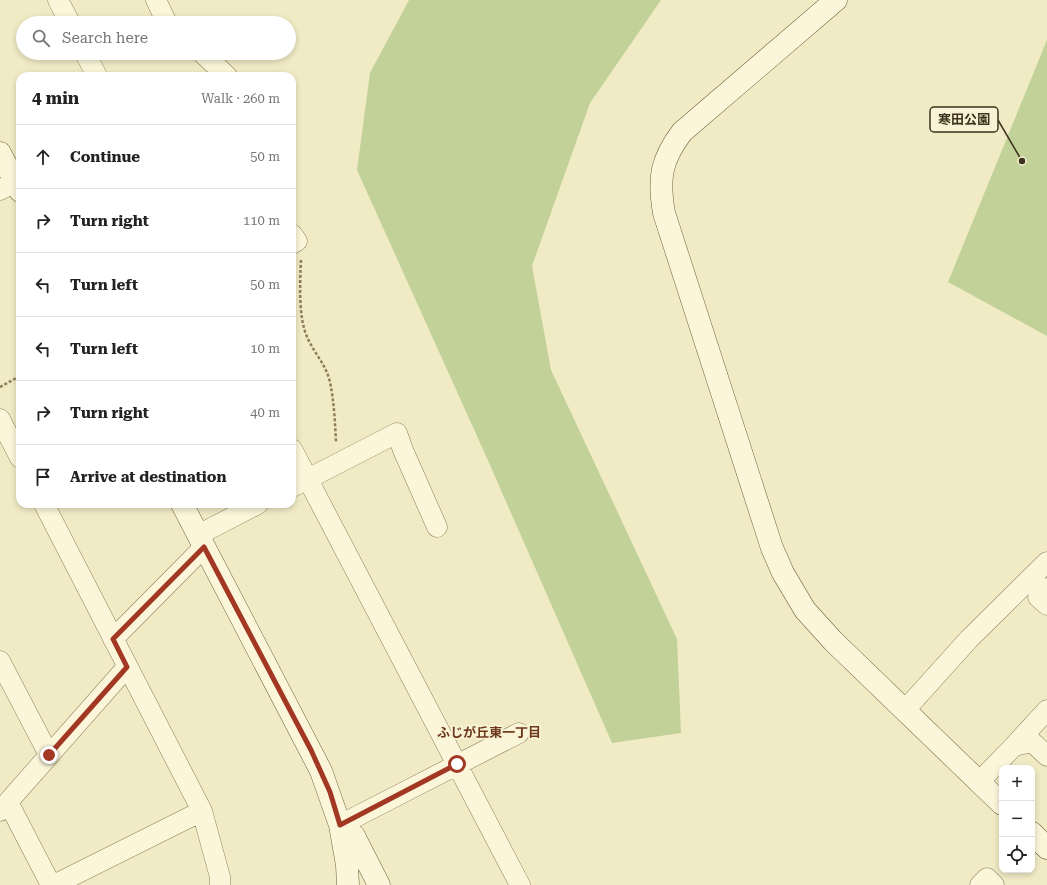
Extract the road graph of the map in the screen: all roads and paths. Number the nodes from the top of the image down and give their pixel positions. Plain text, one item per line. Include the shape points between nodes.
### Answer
1 (58, 0) edge
2 (156, 0) edge
3 (836, 0) edge
4 (66, 16) edge
5 (164, 16) edge
6 (89, 60) edge
7 (209, 60) edge
8 (95, 72) edge
9 (220, 72) edge
10 (0, 153) edge
11 (14, 186) edge
12 (296, 242) edge
13 (16, 378) edge
14 (0, 387) edge
15 (0, 419) edge
16 (16, 450) edge
17 (338, 463) junction
18 (296, 466) edge
19 (300, 483) edge
20 (46, 508) edge
21 (184, 508) edge
22 (252, 508) edge
23 (437, 526) dead end
24 (201, 541) junction
25 (1047, 562) edge
26 (1047, 588) edge
27 (1047, 605) edge
28 (113, 639) junction
29 (0, 661) edge
30 (127, 667) junction
31 (905, 710) junction
32 (1047, 710) edge
33 (518, 733) dead end
34 (1014, 746) junction
35 (49, 755) junction
36 (1047, 756) edge
37 (457, 764) junction
38 (979, 782) junction
39 (999, 801) edge
40 (4, 807) edge
41 (202, 811) junction
42 (340, 825) junction
43 (1035, 836) edge
44 (1047, 848) edge
45 (51, 885) edge
46 (54, 885) edge
47 (220, 885) edge
48 (348, 885) edge
49 (379, 885) edge
50 (520, 885) edge
51 (980, 885) edge
52 (994, 885) edge

1 - 4 street
2 - 5 street
3 - 31 street via 682,132 665,159 660,190 664,213 678,258 772,548 783,573 805,610
6 - 8 street
7 - 9 street
10 - 11 street
12 - 17 path via 302,251 300,284 304,330 322,361 330,382
13 - 14 path
15 - 16 street
17 - 19 street
17 - 23 street via 397,433
18 - 19 street
19 - 37 street
20 - 28 street
21 - 24 street
22 - 24 street
24 - 28 street
24 - 42 street via 311,750 330,792
25 - 31 street via 969,639
26 - 27 street via 1038,597
28 - 30 street
29 - 35 street
30 - 35 street
30 - 41 street
31 - 38 street
32 - 34 street
33 - 37 street
34 - 36 street via 1032,742
34 - 38 street
35 - 40 street
37 - 42 street
37 - 50 street
38 - 39 street
40 - 45 street
41 - 46 street
41 - 47 street
42 - 48 street
42 - 49 street via 354,836
43 - 44 street
51 - 52 street via 987,878

